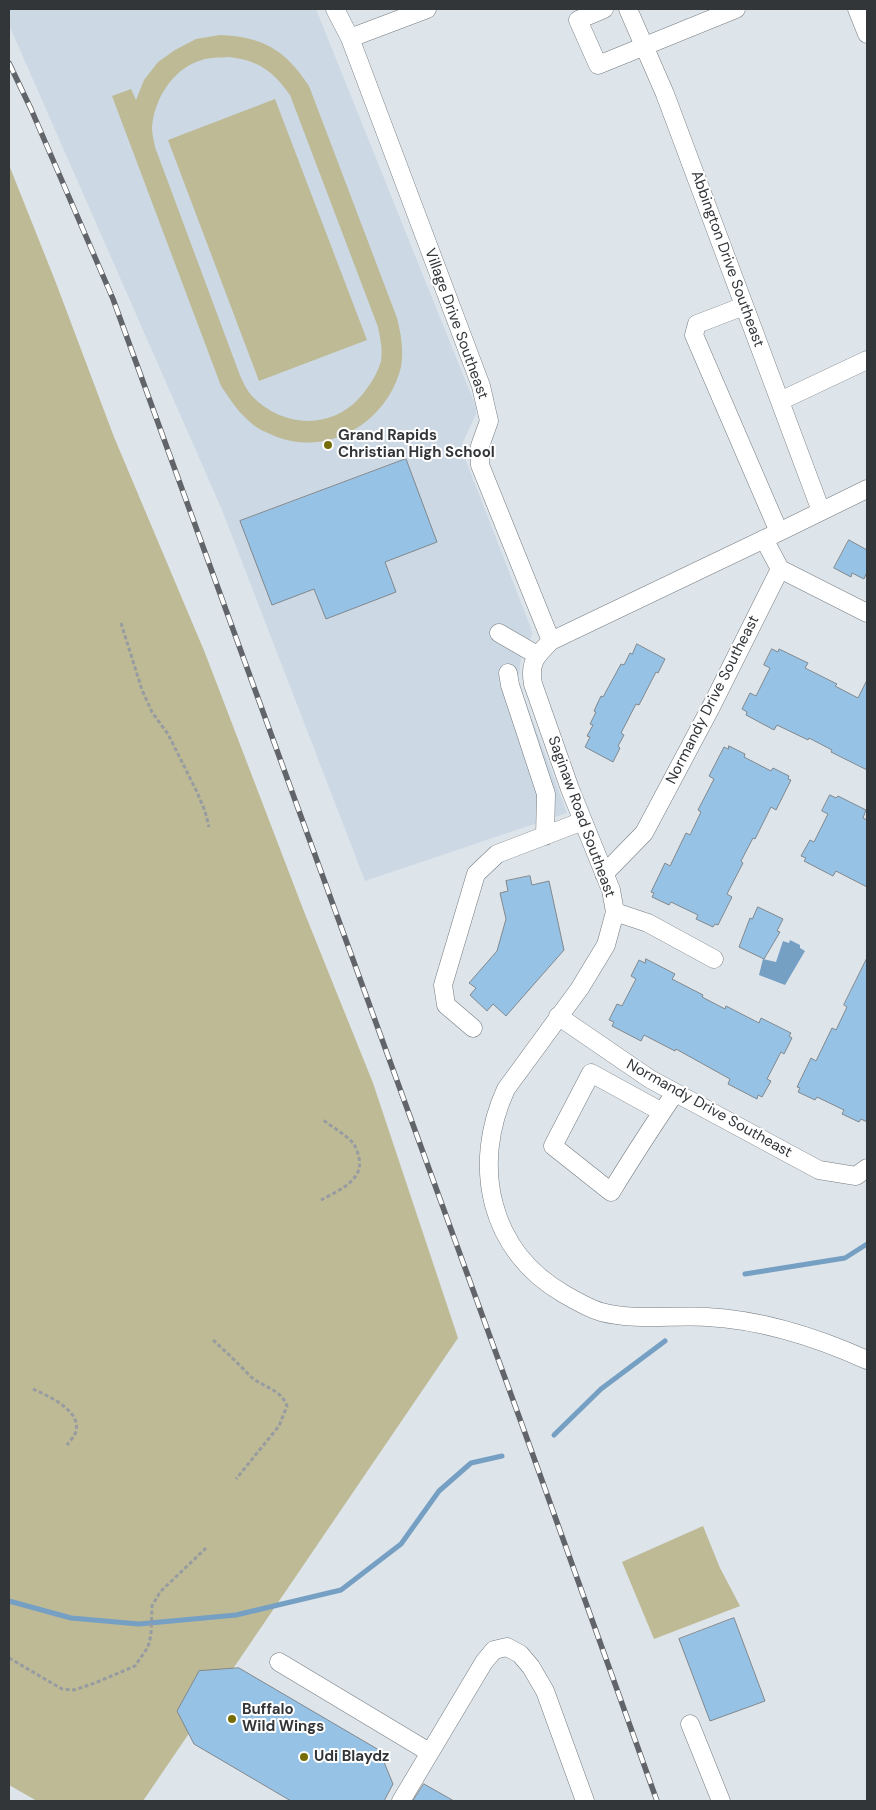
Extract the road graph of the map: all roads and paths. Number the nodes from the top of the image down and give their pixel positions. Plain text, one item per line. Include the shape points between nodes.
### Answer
1 (335, 9) edge
2 (427, 9) edge
3 (604, 9) edge
4 (628, 9) edge
5 (736, 9) edge
6 (857, 9) edge
7 (867, 34) edge
8 (350, 38) junction
9 (644, 46) junction
10 (744, 306) junction
11 (867, 360) edge
12 (780, 401) junction
13 (867, 489) edge
14 (821, 511) junction
15 (772, 536) junction
16 (780, 569) junction
17 (867, 613) edge
18 (121, 623) dead end
19 (499, 633) dead end
20 (551, 641) junction
21 (538, 654) junction
22 (508, 674) dead end
23 (583, 821) junction
24 (209, 826) dead end
25 (545, 836) junction
26 (604, 874) junction
27 (615, 912) junction
28 (714, 958) dead end
29 (558, 1016) junction
30 (473, 1028) dead end
31 (675, 1092) junction
32 (662, 1112) junction
33 (322, 1119) dead end
34 (867, 1168) edge
35 (321, 1200) dead end
36 (213, 1340) dead end
37 (867, 1360) edge
38 (32, 1390) dead end
39 (67, 1444) dead end
40 (236, 1479) dead end
41 (206, 1548) dead end
42 (9, 1658) edge
43 (279, 1662) dead end
44 (690, 1724) dead end
45 (429, 1752) junction
46 (401, 1801) edge
47 (585, 1801) edge
48 (721, 1801) edge

1 - 8 street, Village Drive Southeast
2 - 8 street
3 - 9 street via 578,20 598,65
4 - 9 street, Abbington Drive Southeast
5 - 9 street
6 - 7 street
8 - 20 street, Village Drive Southeast via 481,386 489,421 480,446 480,465
9 - 10 street, Abbington Drive Southeast
10 - 12 street, Abbington Drive Southeast
10 - 15 street via 697,324 694,335
11 - 12 street
12 - 14 street, Abbington Drive Southeast
13 - 14 street
14 - 15 street
15 - 16 street
15 - 20 street
16 - 17 street
16 - 26 street, Normandy Drive Southeast via 644,833
18 - 24 path via 142,690 197,792
19 - 21 street
20 - 21 street
21 - 23 street, Saginaw Road Southeast via 530,669 533,684
22 - 25 street via 546,794
23 - 25 street
23 - 26 street, Saginaw Road Southeast
25 - 30 street via 498,854 476,874 443,985 446,1005
26 - 27 street, Saginaw Road Southeast
27 - 28 street via 648,923
27 - 29 street, Saginaw Road Southeast via 606,945 580,988
29 - 31 street, Normandy Drive Southeast via 650,1079
29 - 37 street, Saginaw Road Southeast via 506,1089 493,1123 489,1152 490,1194 496,1213 504,1235 532,1271 547,1285 601,1312 658,1318 677,1315 710,1317 759,1324 821,1340
31 - 32 street
31 - 34 street, Normandy Drive Southeast via 819,1170 856,1176
32 - 32 street via 611,1192 553,1146 591,1073
33 - 35 path via 353,1143 360,1165 349,1184
36 - 40 path via 248,1375 275,1390 287,1406 279,1426
38 - 39 path via 69,1410 76,1432
41 - 42 path via 160,1592 152,1606 148,1647 135,1666 74,1690 62,1689
43 - 45 street
44 - 48 street
45 - 46 street
45 - 47 street via 484,1662 494,1650 507,1647 520,1654 545,1691

